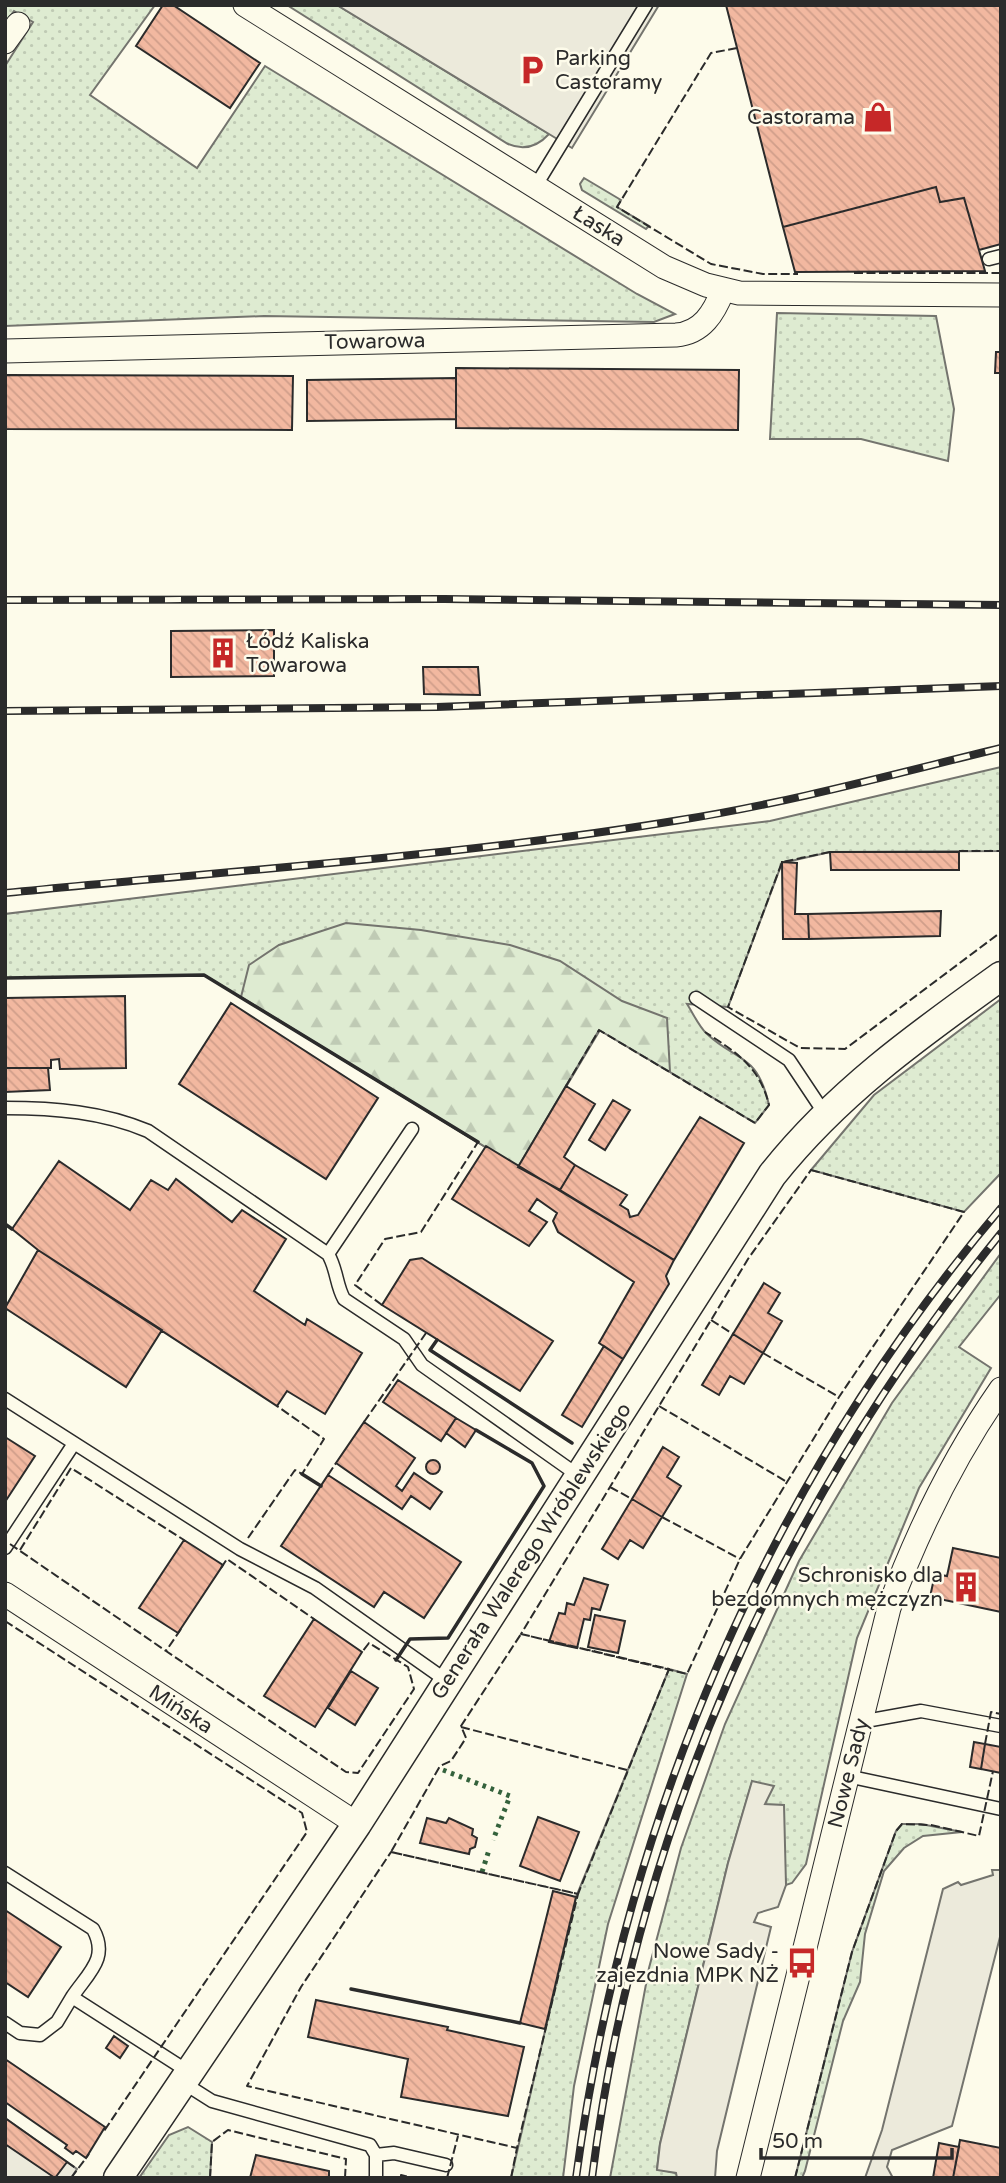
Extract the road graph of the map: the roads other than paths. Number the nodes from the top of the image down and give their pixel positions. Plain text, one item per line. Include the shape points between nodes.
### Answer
1 (244, 5) edge
2 (646, 5) edge
3 (535, 187) junction
4 (723, 290) junction
5 (1001, 295) edge
6 (5, 351) edge
7 (1001, 976) edge
8 (696, 998) dead end
9 (5, 1108) edge
10 (825, 1114) junction
11 (412, 1129) dead end
12 (328, 1254) junction
13 (1001, 1389) edge
14 (5, 1399) edge
15 (73, 1445) junction
16 (579, 1475) junction
17 (5, 1548) edge
18 (5, 1594) edge
19 (447, 1681) junction
20 (860, 1722) junction
21 (1001, 1726) edge
22 (847, 1776) junction
23 (1001, 1809) edge
24 (357, 1824) junction
25 (5, 1873) edge
26 (72, 1997) junction
27 (5, 2023) edge
28 (186, 2077) junction
29 (376, 2155) junction
30 (446, 2165) dead end
31 (118, 2178) edge
32 (376, 2178) edge
33 (748, 2178) edge

1 - 3 street, Łaska
2 - 3 lane
3 - 4 street, Łaska via 664,267
4 - 5 street, Łaska via 760,295
4 - 6 street, Towarowa via 704,324 682,335
7 - 10 street, Generała Walerego Wróblewskiego via 887,1059
8 - 10 lane via 789,1060
9 - 12 lane via 52,1108 120,1119 148,1131
10 - 16 street, Generała Walerego Wróblewskiego via 789,1153 746,1212
11 - 12 lane
12 - 16 lane via 344,1299 404,1339 422,1365
13 - 20 street, Nowe Sady via 939,1488 912,1545 889,1608
14 - 15 lane
15 - 17 lane
15 - 19 lane via 240,1549 315,1588
16 - 19 street, Generała Walerego Wróblewskiego
18 - 24 street, Mińska
19 - 24 street, Generała Walerego Wróblewskiego
20 - 21 lane via 921,1711
20 - 22 street, Nowe Sady
22 - 23 lane
22 - 33 street, Nowe Sady
24 - 28 street, Generała Walerego Wróblewskiego
25 - 26 lane via 93,1928 100,1942 99,1956
26 - 27 lane via 57,2022 40,2035 20,2033
26 - 28 lane
28 - 29 lane via 212,2101 361,2141
28 - 31 street, Generała Walerego Wróblewskiego
29 - 30 lane via 394,2153
29 - 32 lane

